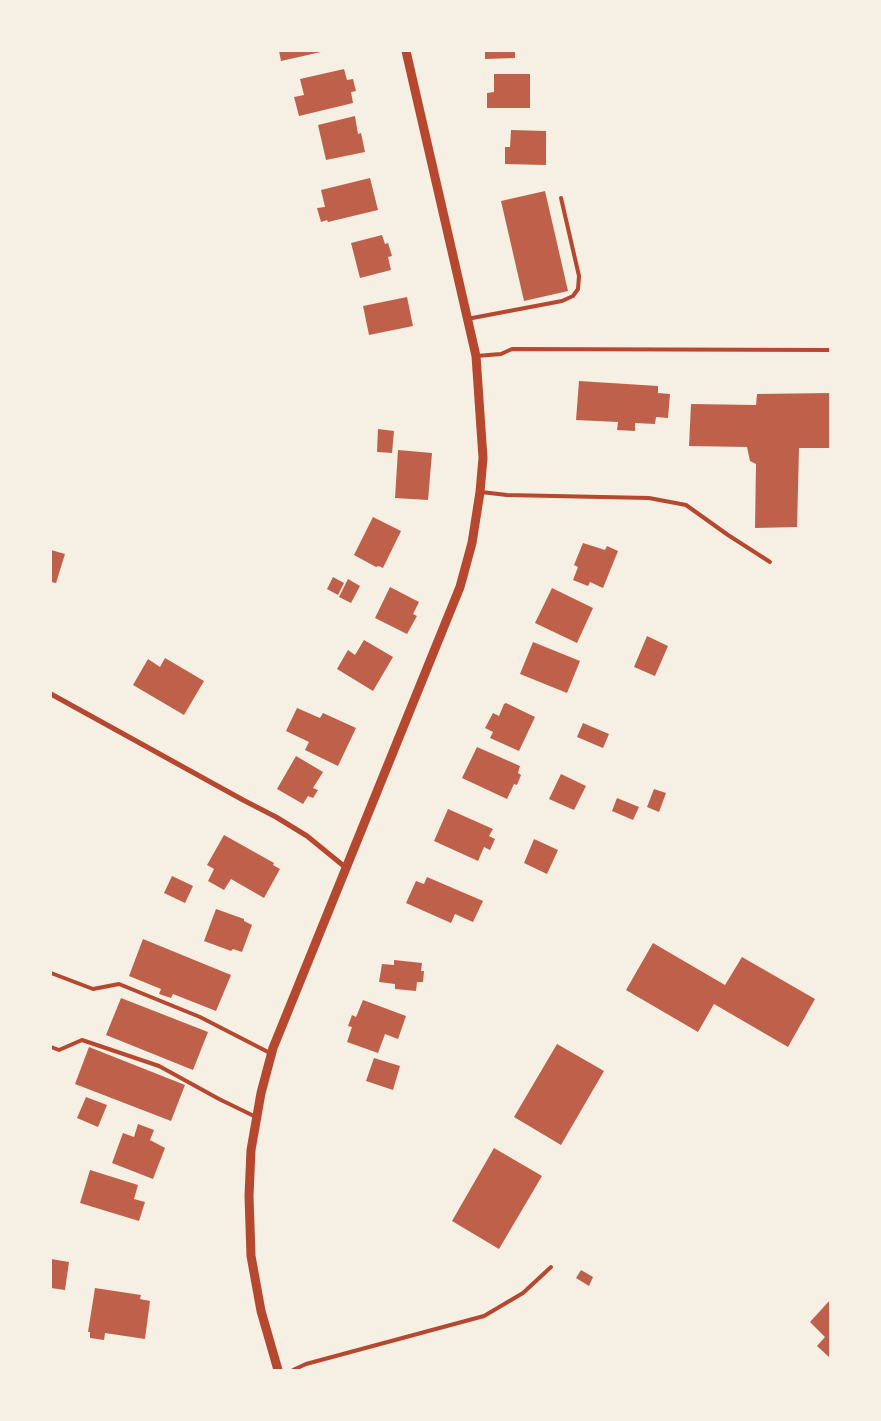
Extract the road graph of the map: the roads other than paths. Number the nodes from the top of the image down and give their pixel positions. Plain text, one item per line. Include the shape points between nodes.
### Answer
1 (406, 51) edge
2 (561, 198) dead end
3 (467, 319) junction
4 (830, 350) edge
5 (476, 356) junction
6 (480, 492) junction
7 (770, 562) dead end
8 (51, 694) edge
9 (345, 867) junction
10 (51, 973) edge
11 (51, 1047) edge
12 (271, 1054) junction
13 (256, 1117) junction
14 (551, 1267) dead end
15 (278, 1370) edge
16 (293, 1370) edge

1 - 3 street
2 - 3 lane via 579,276 578,289 573,296 562,301
3 - 5 street
4 - 5 lane via 512,349 501,354
5 - 6 street via 483,458
6 - 7 lane via 649,498 686,505
6 - 9 street via 472,543 460,587
8 - 9 street via 276,817 307,836
9 - 12 street
10 - 12 lane via 93,989 119,984 200,1017
11 - 13 lane via 59,1050 82,1040 159,1066
12 - 13 street
13 - 15 street via 249,1196 252,1256 261,1311
14 - 16 lane via 523,1293 484,1316

